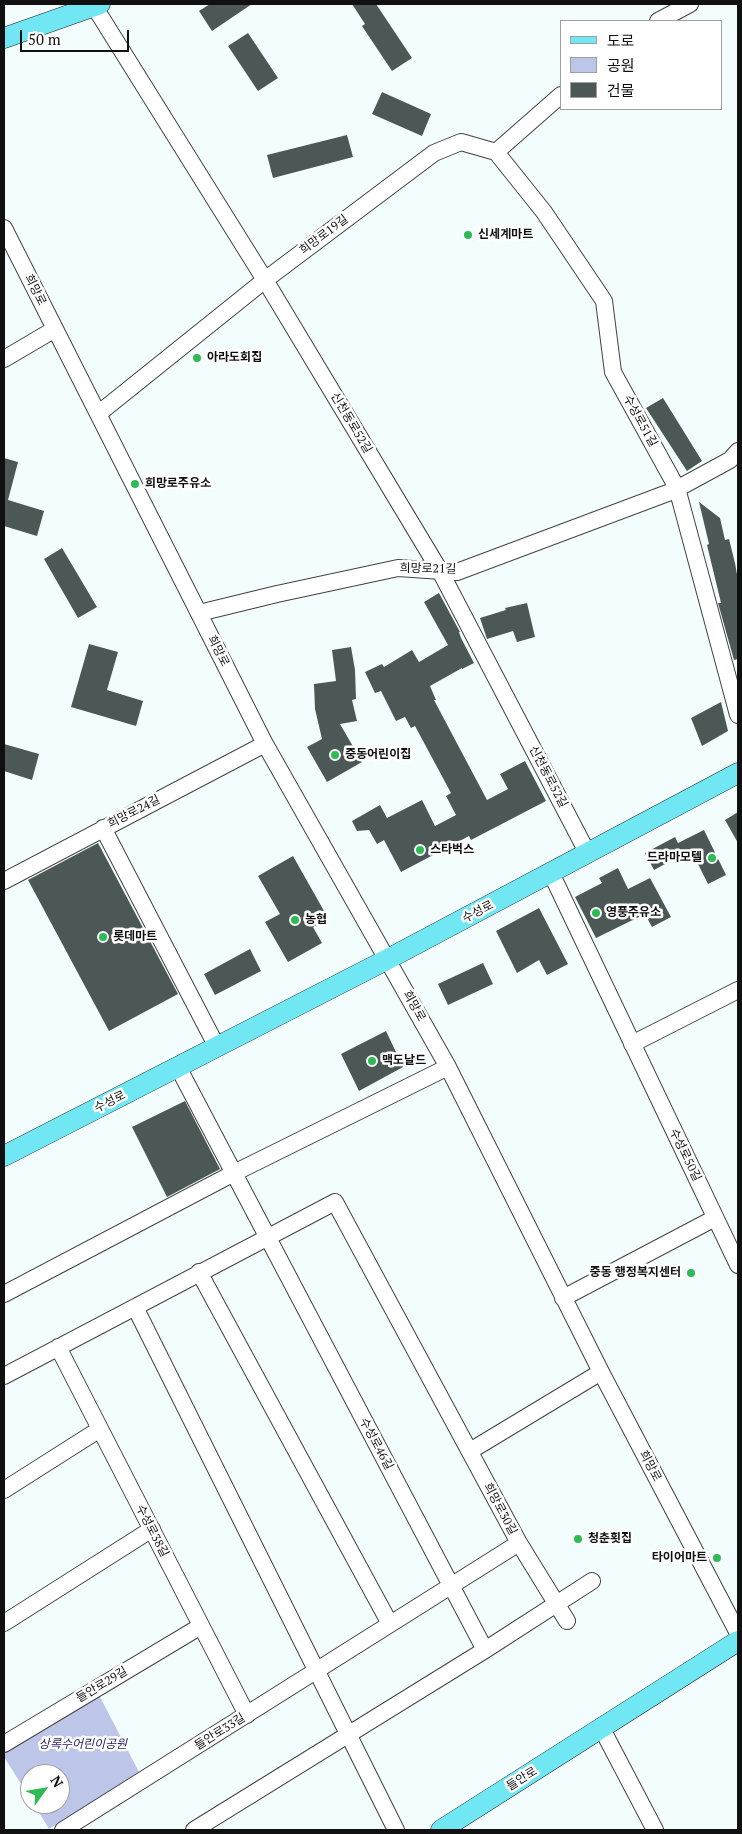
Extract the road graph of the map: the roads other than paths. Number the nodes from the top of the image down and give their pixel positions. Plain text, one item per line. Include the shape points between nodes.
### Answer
1 (69, 4) edge
2 (690, 4) edge
3 (97, 5) edge
4 (660, 20) edge
5 (4, 26) edge
6 (4, 38) edge
7 (560, 96) edge
8 (496, 152) junction
9 (4, 228) edge
10 (265, 280) junction
11 (55, 329) junction
12 (4, 359) edge
13 (98, 414) junction
14 (738, 451) edge
15 (677, 488) junction
16 (440, 571) junction
17 (199, 613) junction
18 (738, 715) edge
19 (265, 744) junction
20 (738, 773) edge
21 (103, 828) junction
22 (587, 852) junction
23 (551, 873) junction
24 (4, 881) edge
25 (388, 959) junction
26 (738, 990) edge
27 (632, 1044) junction
28 (217, 1047) junction
29 (178, 1067) junction
30 (448, 1067) junction
31 (4, 1156) edge
32 (234, 1173) junction
33 (715, 1218) junction
34 (266, 1237) junction
35 (738, 1265) edge
36 (199, 1272) junction
37 (4, 1294) edge
38 (563, 1298) junction
39 (135, 1307) junction
40 (58, 1347) junction
41 (601, 1372) junction
42 (4, 1376) edge
43 (100, 1429) junction
44 (470, 1451) junction
45 (4, 1490) edge
46 (152, 1529) junction
47 (519, 1542) junction
48 (592, 1581) dead end
49 (451, 1586) junction
50 (556, 1604) junction
51 (567, 1620) dead end
52 (4, 1623) edge
53 (390, 1624) junction
54 (201, 1626) junction
55 (738, 1634) edge
56 (738, 1641) edge
57 (486, 1650) junction
58 (316, 1671) junction
59 (247, 1714) junction
60 (602, 1729) junction
61 (348, 1735) junction
62 (4, 1744) edge
63 (63, 1830) edge
64 (194, 1830) edge
65 (396, 1830) edge
66 (441, 1830) edge
67 (655, 1830) edge

1 - 5 main road
2 - 4 street
3 - 6 main road
3 - 10 street, 신천동로52길
7 - 8 street
8 - 10 street, 희망로19길 via 461,142 434,153
8 - 15 street, 수성로51길 via 544,212 604,301 613,372
9 - 11 street, 희망로
10 - 13 street, 희망로19길
10 - 16 street, 신천동로52길
11 - 12 street
11 - 13 street, 희망로
13 - 17 street, 희망로
14 - 15 street, 희망로21길 via 730,460
15 - 16 street, 희망로21길 via 457,572
15 - 18 street, 수성로51길
16 - 17 street, 희망로21길 via 398,568
16 - 22 street, 신천동로52길
17 - 19 street, 희망로
19 - 21 street, 희망로24길
19 - 25 street, 희망로
20 - 22 main road, 수성로
21 - 24 street, 희망로24길
21 - 28 street
22 - 23 main road, 수성로
23 - 25 main road, 수성로
23 - 27 street, 수성로50길
25 - 28 main road, 수성로
25 - 30 street, 희망로
26 - 27 street
27 - 33 street, 수성로50길
28 - 29 main road, 수성로
29 - 31 main road, 수성로
29 - 32 street, 수성로46길
30 - 32 street
30 - 38 street, 희망로
32 - 34 street, 수성로46길
32 - 37 street
33 - 35 street, 수성로50길
33 - 38 street
34 - 36 street
34 - 44 street via 335,1202
34 - 49 street, 수성로46길
36 - 39 street
36 - 53 street
38 - 41 street, 희망로
39 - 40 street
39 - 58 street
40 - 42 street
40 - 43 street, 수성로38길
41 - 44 street
41 - 55 street, 희망로
43 - 45 street
43 - 46 street, 수성로38길
44 - 47 street, 희망로30길
46 - 52 street
46 - 54 street, 수성로38길
47 - 49 street, 희망로30길
47 - 50 street
48 - 50 street
49 - 53 street, 희망로30길
49 - 57 street, 수성로46길
50 - 51 street
50 - 57 street
53 - 58 street, 희망로30길
54 - 59 street, 수성로38길
54 - 62 street, 들안로29길
56 - 60 main road, 들안로
57 - 61 street
58 - 59 street, 들안로33길
58 - 61 street
59 - 63 street, 들안로33길
60 - 66 main road, 들안로
60 - 67 street
61 - 64 street
61 - 65 street

